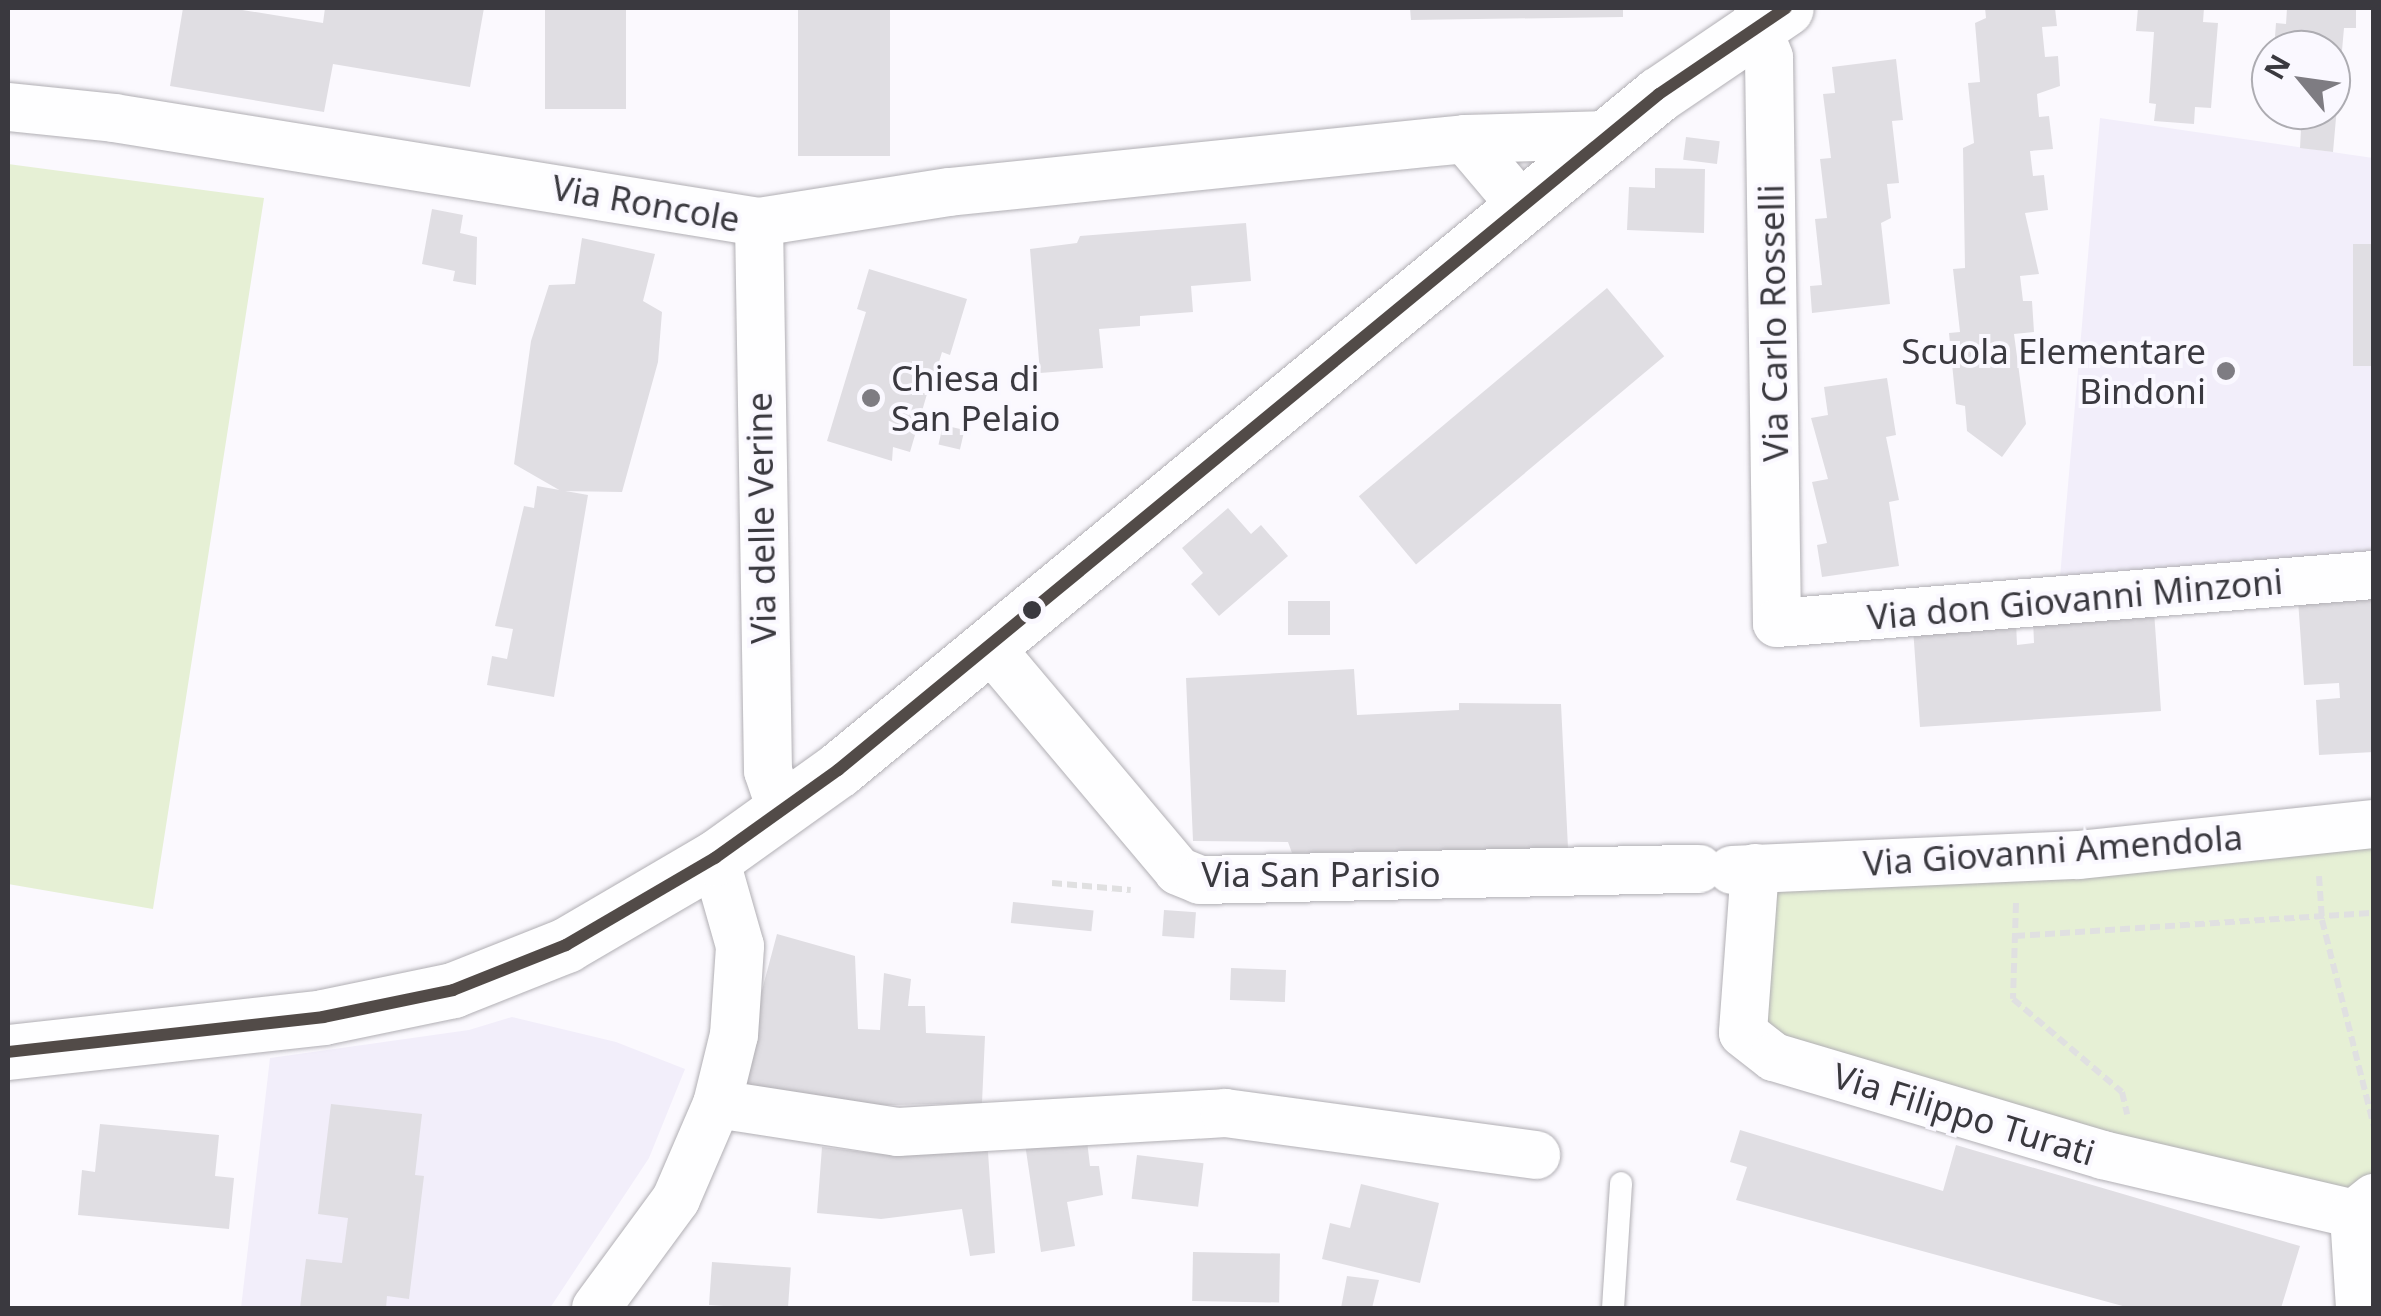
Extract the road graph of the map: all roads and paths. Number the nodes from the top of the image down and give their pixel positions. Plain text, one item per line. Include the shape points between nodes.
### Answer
1 (1767, 13) edge
2 (8, 107) edge
3 (1609, 135) junction
4 (1465, 139) junction
5 (1520, 205) junction
6 (759, 222) junction
7 (2374, 575) edge
8 (1777, 623) joint
9 (988, 644) junction
10 (782, 812) junction
11 (2374, 824) edge
12 (2315, 830) junction
13 (715, 858) junction
14 (2017, 859) junction
15 (1729, 869) junction
16 (1178, 871) junction
17 (1052, 883) dead end
18 (2374, 913) edge
19 (2322, 920) junction
20 (2015, 936) junction
21 (8, 1052) edge
22 (717, 1104) junction
23 (2374, 1127) edge
24 (1536, 1155) dead end
25 (2138, 1164) junction
26 (1621, 1182) dead end
27 (2364, 1206) edge
28 (596, 1308) edge
29 (1613, 1308) edge
30 (2360, 1308) edge

1 - 3 main road
1 - 8 street, Via Carlo Rosselli
2 - 6 street, Via Roncole via 114,118
3 - 4 street, Via Roncole
3 - 5 main road
4 - 5 street
4 - 6 street, Via Roncole via 949,192
5 - 9 main road
6 - 10 street, Via delle Verine via 768,772
7 - 8 street, Via don Giovanni Minzoni
9 - 10 main road
9 - 16 street, Via San Parisio
10 - 13 main road
11 - 12 street, Via Giovanni Amendola
12 - 14 street, Via Giovanni Amendola
12 - 19 path
13 - 21 main road via 566,945 453,990 324,1017
13 - 22 street via 740,946 734,1035
14 - 15 street, Via Giovanni Amendola
14 - 20 path
15 - 16 street, Via San Parisio via 1200,880
15 - 25 street, Via Filippo Turati via 1743,1032 1774,1057
16 - 17 path via 1132,890
18 - 19 path
19 - 20 path
19 - 23 path
20 - 25 path via 2013,999 2122,1092
22 - 24 street via 898,1132 1225,1112
22 - 28 street via 676,1198
25 - 27 street, Via Filippo Turati
26 - 29 lane
27 - 30 street

